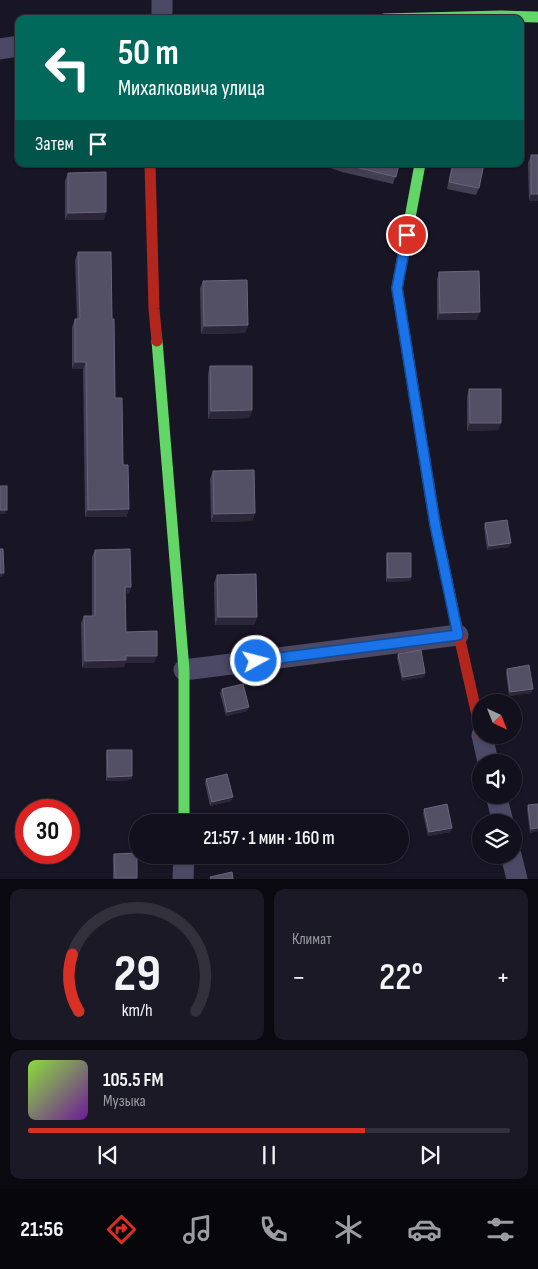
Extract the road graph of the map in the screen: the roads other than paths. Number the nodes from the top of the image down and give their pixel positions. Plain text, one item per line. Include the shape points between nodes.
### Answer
1 (162, 0) edge
2 (501, 12) edge
3 (162, 15) edge
4 (451, 15) edge
5 (523, 15) edge
6 (524, 15) edge
7 (538, 17) edge
8 (15, 47) edge
9 (0, 49) edge
10 (150, 167) edge
11 (419, 167) edge
12 (458, 635) junction
13 (184, 670) junction
14 (472, 694) edge
15 (184, 814) edge
16 (184, 864) edge
17 (513, 864) edge
18 (183, 879) edge
19 (517, 879) edge

1 - 3 street
2 - 4 street
2 - 5 street
6 - 7 street
8 - 9 street
10 - 13 street via 154,309
11 - 12 street via 397,288 435,524
12 - 13 street
12 - 14 street
13 - 15 street
16 - 18 street
17 - 19 street

